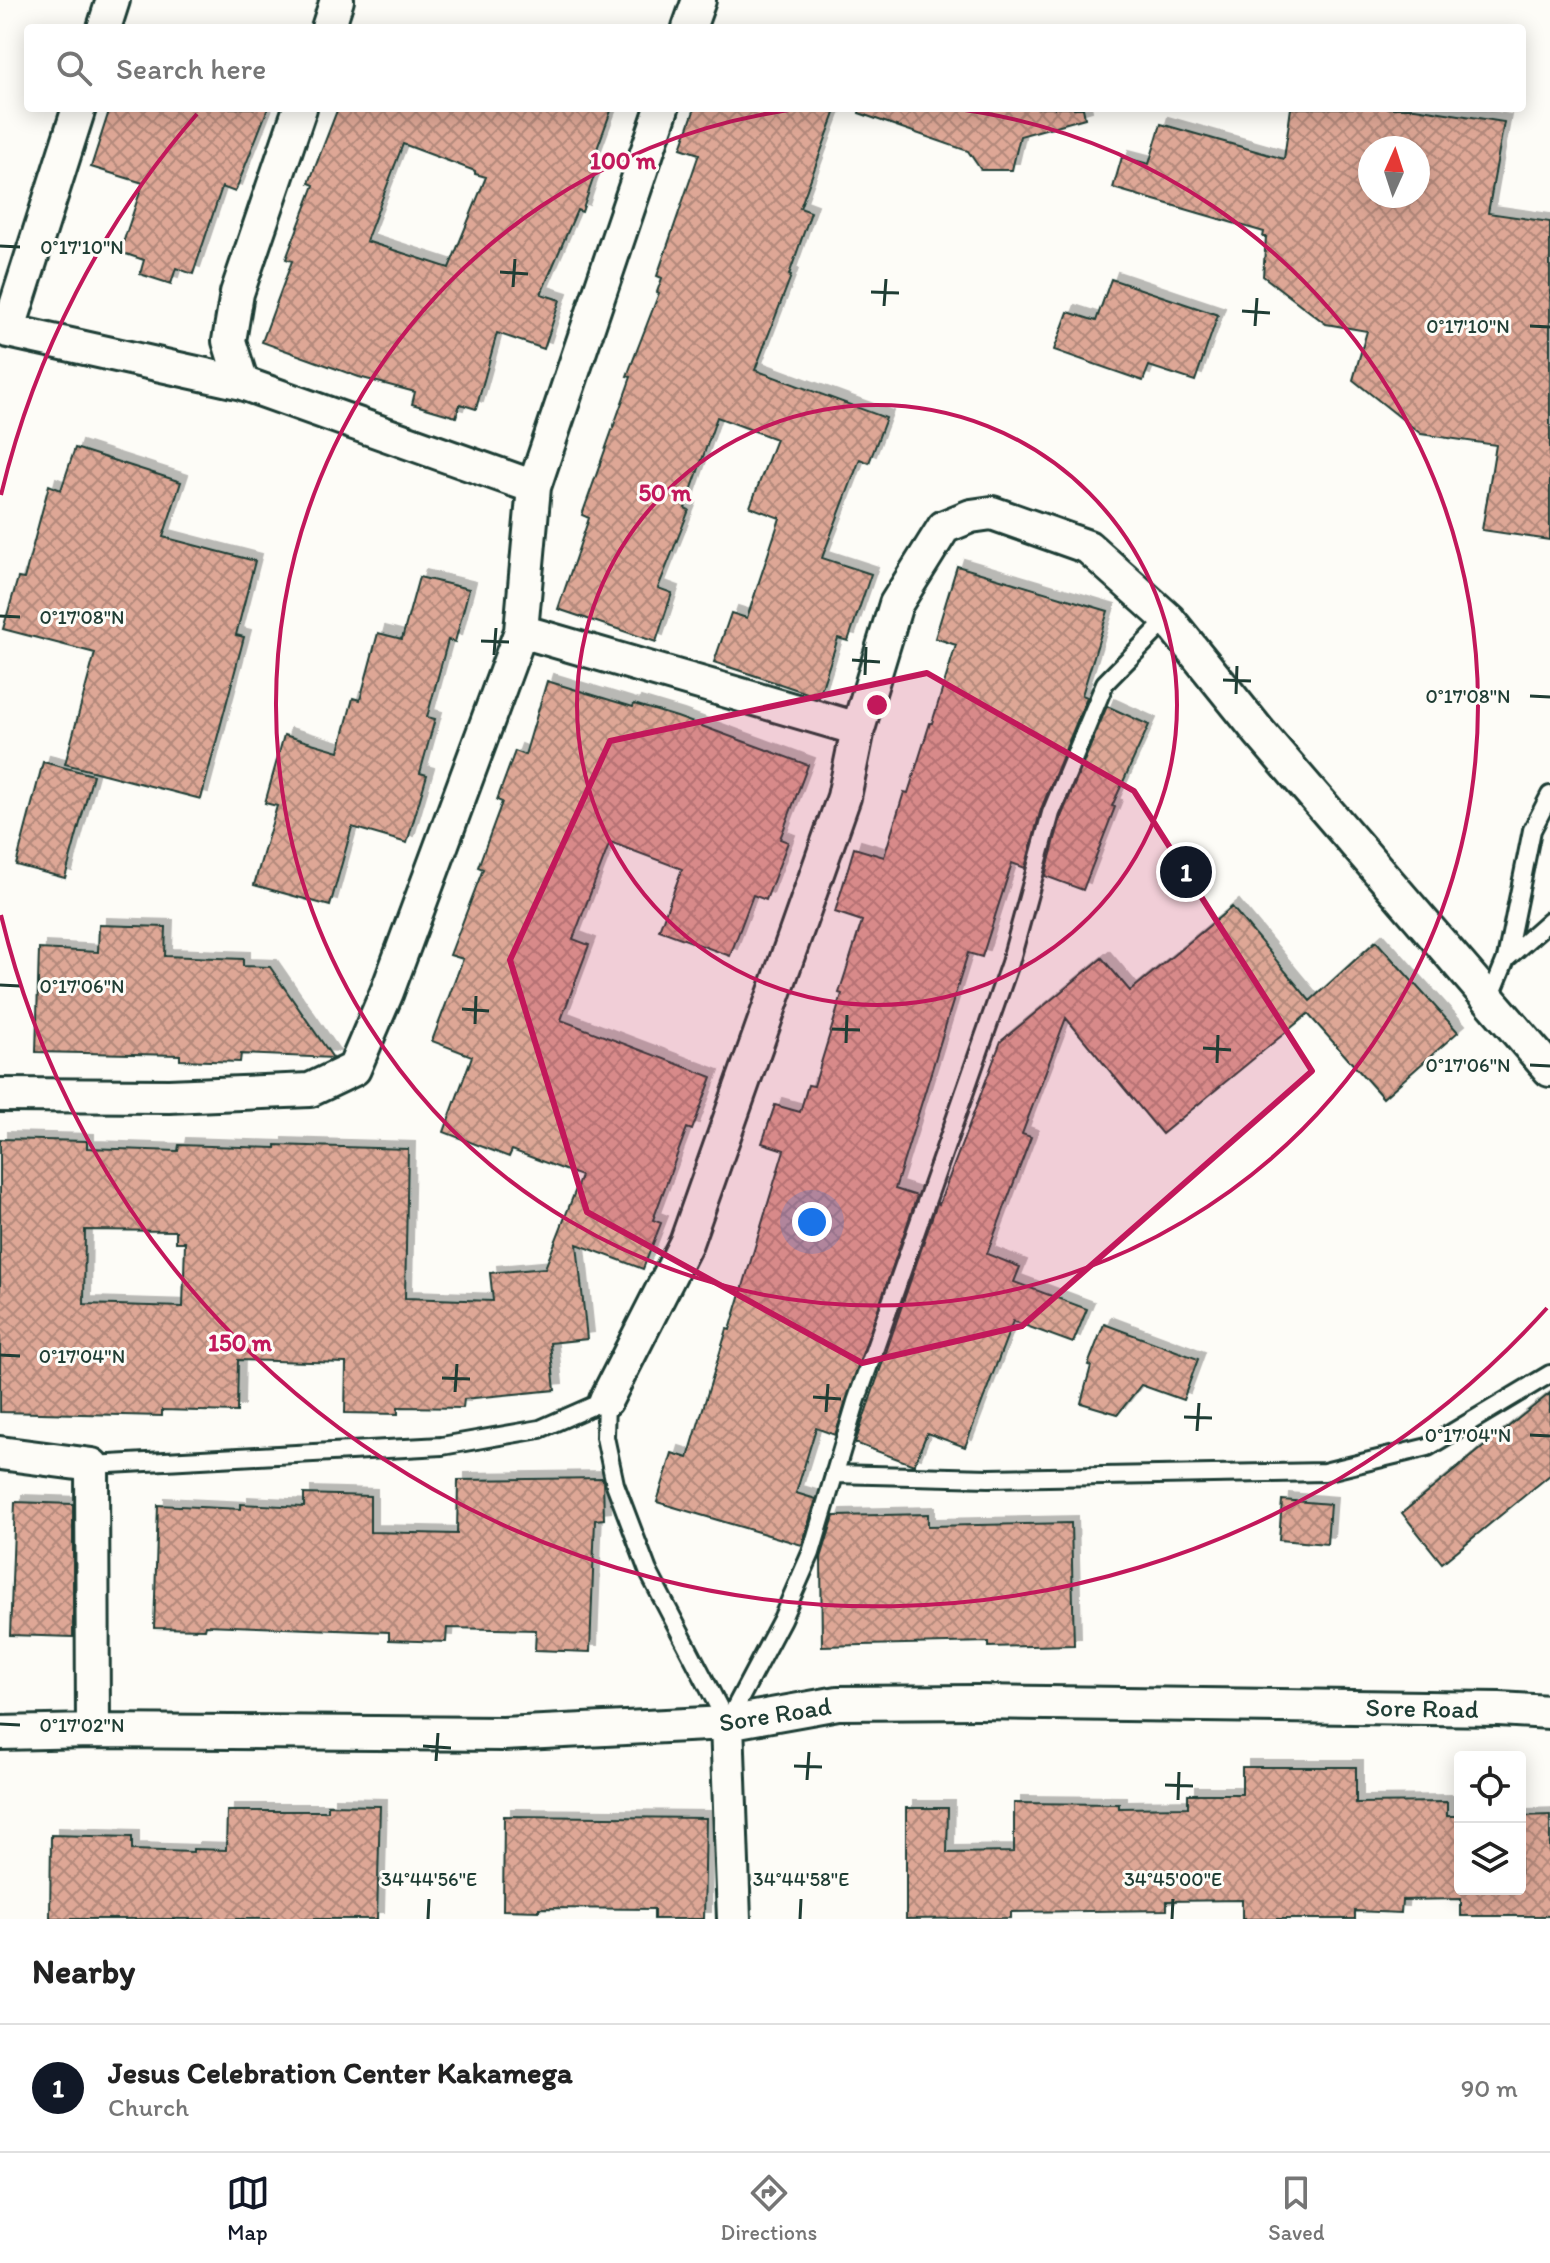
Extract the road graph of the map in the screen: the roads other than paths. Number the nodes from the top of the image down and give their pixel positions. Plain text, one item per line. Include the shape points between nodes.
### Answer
1 (113, 0) edge
2 (337, 0) edge
3 (699, 0) edge
4 (105, 24) edge
5 (329, 24) edge
6 (690, 24) edge
7 (78, 112) edge
8 (299, 112) edge
9 (661, 112) edge
10 (242, 383) junction
11 (534, 487) junction
12 (1168, 619) junction
13 (521, 631) junction
14 (858, 729) junction
15 (1550, 795) edge
16 (1550, 920) edge
17 (1506, 959) junction
18 (1489, 1001) junction
19 (1550, 1070) edge
20 (0, 1095) edge
21 (1550, 1374) edge
22 (606, 1400) junction
23 (0, 1453) edge
24 (92, 1465) junction
25 (834, 1474) junction
26 (1550, 1712) edge
27 (727, 1723) junction
28 (93, 1731) junction
29 (0, 1733) edge
30 (734, 1919) edge

1 - 4 street
2 - 5 street
3 - 6 street
7 - 10 street via 8,331
8 - 10 street via 237,293 229,341
9 - 11 street
10 - 11 street
11 - 13 street
12 - 14 street via 1088,547 992,513 971,516 944,527 896,604
12 - 18 street
12 - 25 lane via 1105,683 1051,813 1010,963
13 - 14 street
13 - 20 street via 354,1069 310,1090
14 - 22 street via 844,797 686,1243
15 - 17 lane via 1532,830
16 - 17 lane
17 - 18 lane
18 - 19 street
21 - 25 lane via 1428,1447 1324,1472 989,1478
22 - 24 lane via 540,1429 442,1446
22 - 27 lane via 605,1437 620,1499 648,1571
23 - 24 street
24 - 28 street
25 - 27 lane via 811,1553
26 - 27 street, Sore Road via 838,1703
27 - 28 street, Sore Road via 503,1734
27 - 30 street
28 - 29 street, Sore Road

